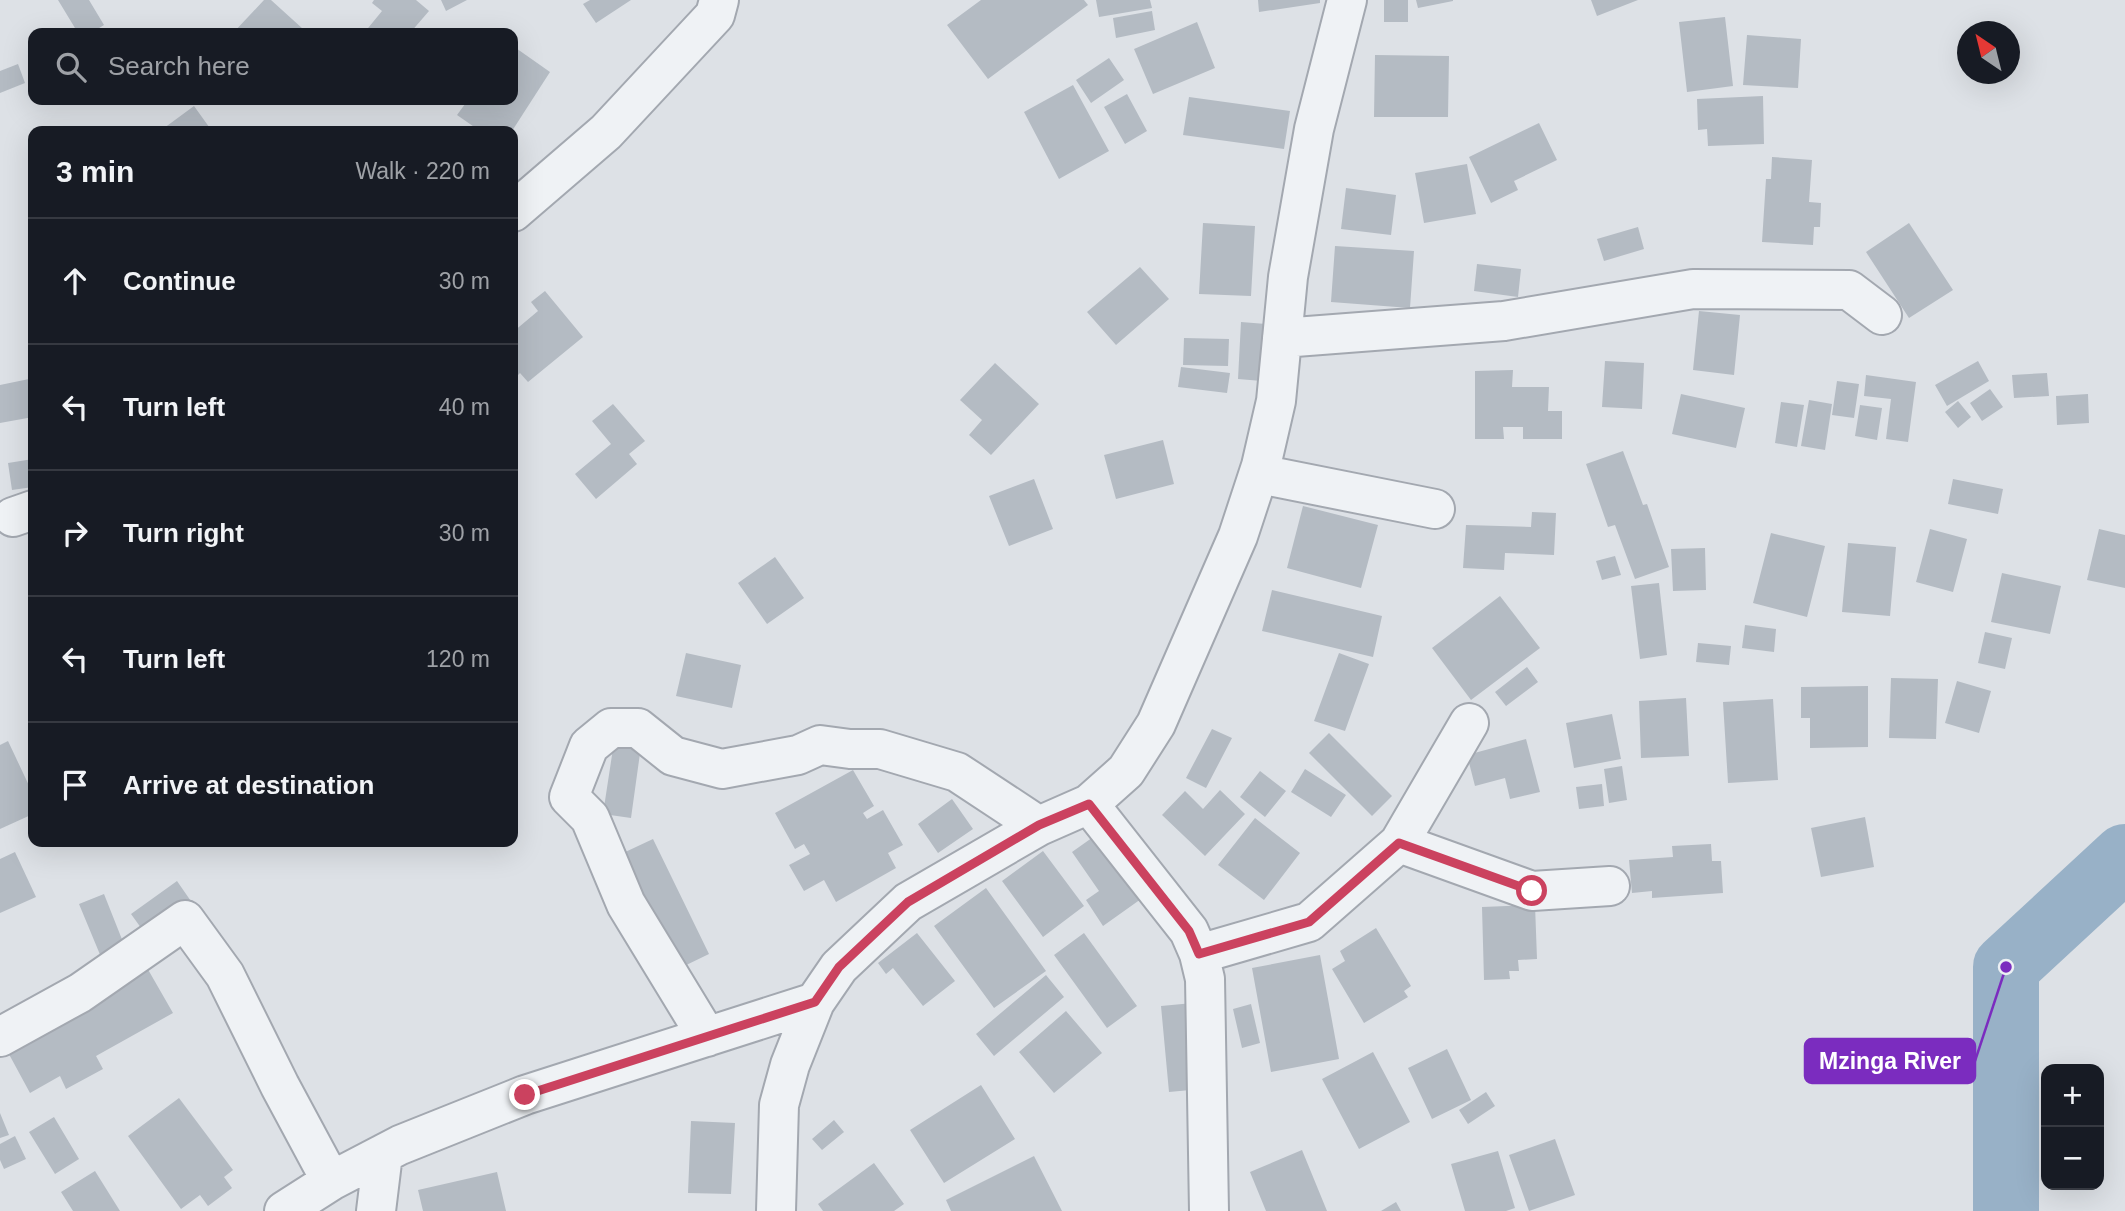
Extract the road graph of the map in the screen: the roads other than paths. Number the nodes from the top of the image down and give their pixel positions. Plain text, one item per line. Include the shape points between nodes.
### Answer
1 (719, 0) edge
2 (1347, 0) edge
3 (518, 208) edge
4 (1882, 315) dead end
5 (1282, 338) junction
6 (1259, 474) junction
7 (1435, 509) dead end
8 (1469, 723) dead end
9 (1089, 804) junction
10 (1039, 825) junction
11 (1399, 843) junction
12 (1610, 886) dead end
13 (1199, 954) junction
14 (815, 1002) junction
15 (0, 1037) edge
16 (707, 1037) junction
17 (383, 1154) junction
18 (331, 1181) junction
19 (284, 1211) edge
20 (376, 1211) edge
21 (776, 1211) edge
22 (1209, 1211) edge

1 - 3 street via 715,15 606,132
2 - 5 street via 1314,129
4 - 5 street via 1849,290 1693,289 1504,321
5 - 6 street via 1276,401
6 - 7 street
6 - 9 street via 1238,536 1156,724 1126,771
8 - 11 street
9 - 10 street
9 - 13 street via 1189,931
10 - 14 street via 908,902 839,967
10 - 16 street via 957,772 880,749 820,745 798,755 722,769 673,756 638,728 611,728 589,746 569,797 590,818 626,904
11 - 12 street via 1532,891
11 - 13 street via 1309,922
13 - 22 street via 1205,979
14 - 16 street
14 - 21 street via 779,1105
15 - 18 street via 80,993 185,920 225,975
16 - 17 street via 525,1095
17 - 18 street
17 - 20 street
18 - 19 street

